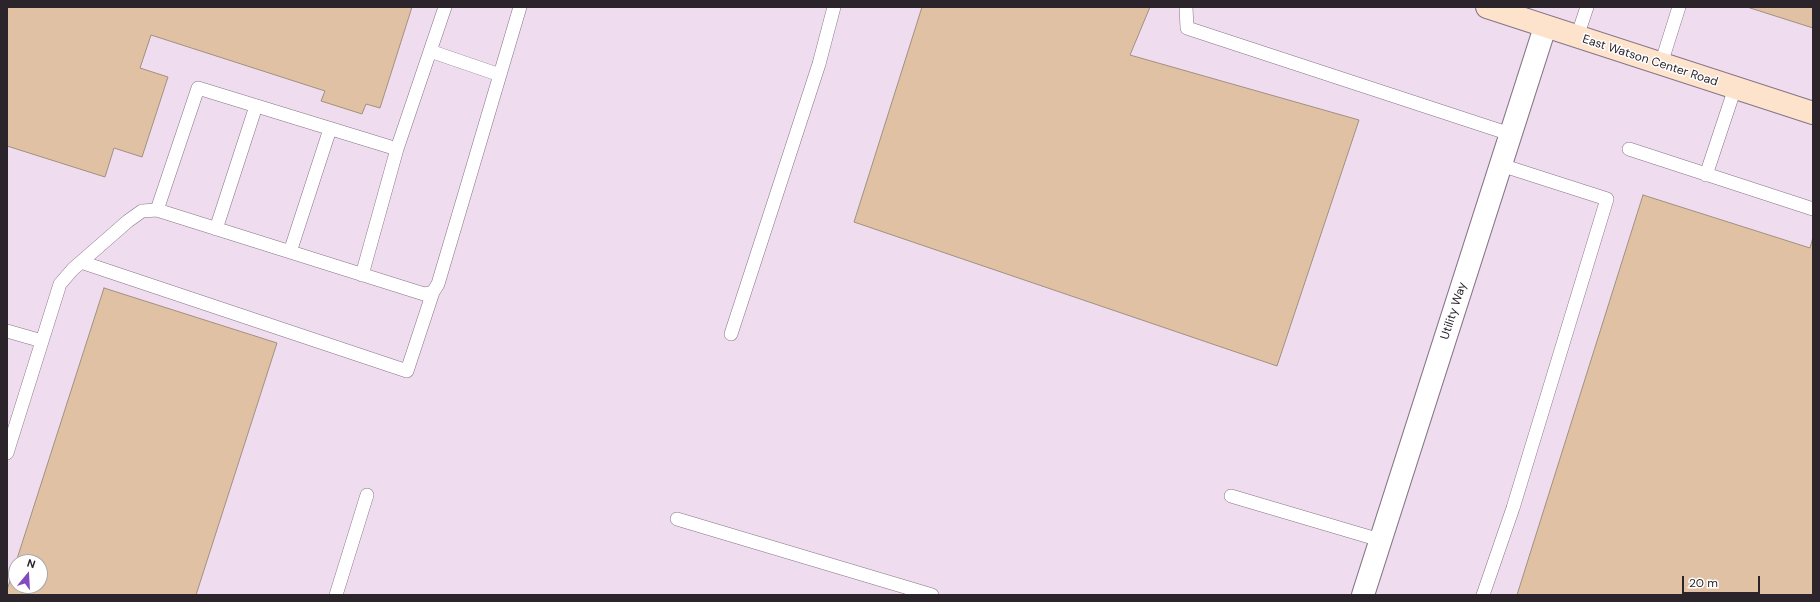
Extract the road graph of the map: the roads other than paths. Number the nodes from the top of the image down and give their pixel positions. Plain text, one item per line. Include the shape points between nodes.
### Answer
1 (445, 7) edge
2 (520, 7) edge
3 (834, 7) edge
4 (1186, 7) edge
5 (1487, 7) edge
6 (1587, 7) edge
7 (1680, 7) edge
8 (1545, 27) junction
9 (1577, 37) junction
10 (430, 51) junction
11 (1661, 64) junction
12 (500, 75) junction
13 (1734, 88) junction
14 (256, 106) junction
15 (1813, 113) edge
16 (330, 129) junction
17 (1510, 134) junction
18 (397, 149) junction
19 (1628, 149) dead end
20 (1501, 165) junction
21 (1706, 175) junction
22 (1813, 209) edge
23 (157, 210) junction
24 (216, 229) junction
25 (290, 252) junction
26 (81, 262) junction
27 (362, 275) junction
28 (433, 292) junction
29 (7, 331) edge
30 (731, 334) dead end
31 (42, 341) junction
32 (7, 453) edge
33 (366, 495) dead end
34 (1232, 496) dead end
35 (678, 519) dead end
36 (1380, 540) junction
37 (336, 595) edge
38 (932, 595) edge
39 (1363, 595) edge
40 (1483, 595) edge

1 - 10 lane
2 - 12 lane
3 - 30 lane
4 - 17 lane via 1187,28
5 - 8 street, East Watson Center Road
6 - 9 lane
7 - 11 lane
8 - 9 street, East Watson Center Road
8 - 17 street, Utility Way
9 - 11 street, East Watson Center Road
10 - 12 lane
10 - 18 lane
11 - 13 street, East Watson Center Road
12 - 28 lane via 438,284
13 - 15 street, East Watson Center Road
13 - 21 lane
14 - 16 lane
14 - 23 lane via 198,88
14 - 24 lane
16 - 18 lane
16 - 25 lane
17 - 20 street, Utility Way
18 - 27 lane
19 - 21 lane
20 - 36 street, Utility Way
20 - 40 lane via 1607,199 1513,508
21 - 22 lane
23 - 24 lane
23 - 26 lane via 137,214
24 - 25 lane
25 - 27 lane
26 - 28 lane via 407,371
26 - 31 lane via 60,284
27 - 28 lane via 424,294
29 - 31 lane
31 - 32 lane
33 - 37 lane
34 - 36 lane
35 - 38 lane
36 - 39 street, Utility Way

